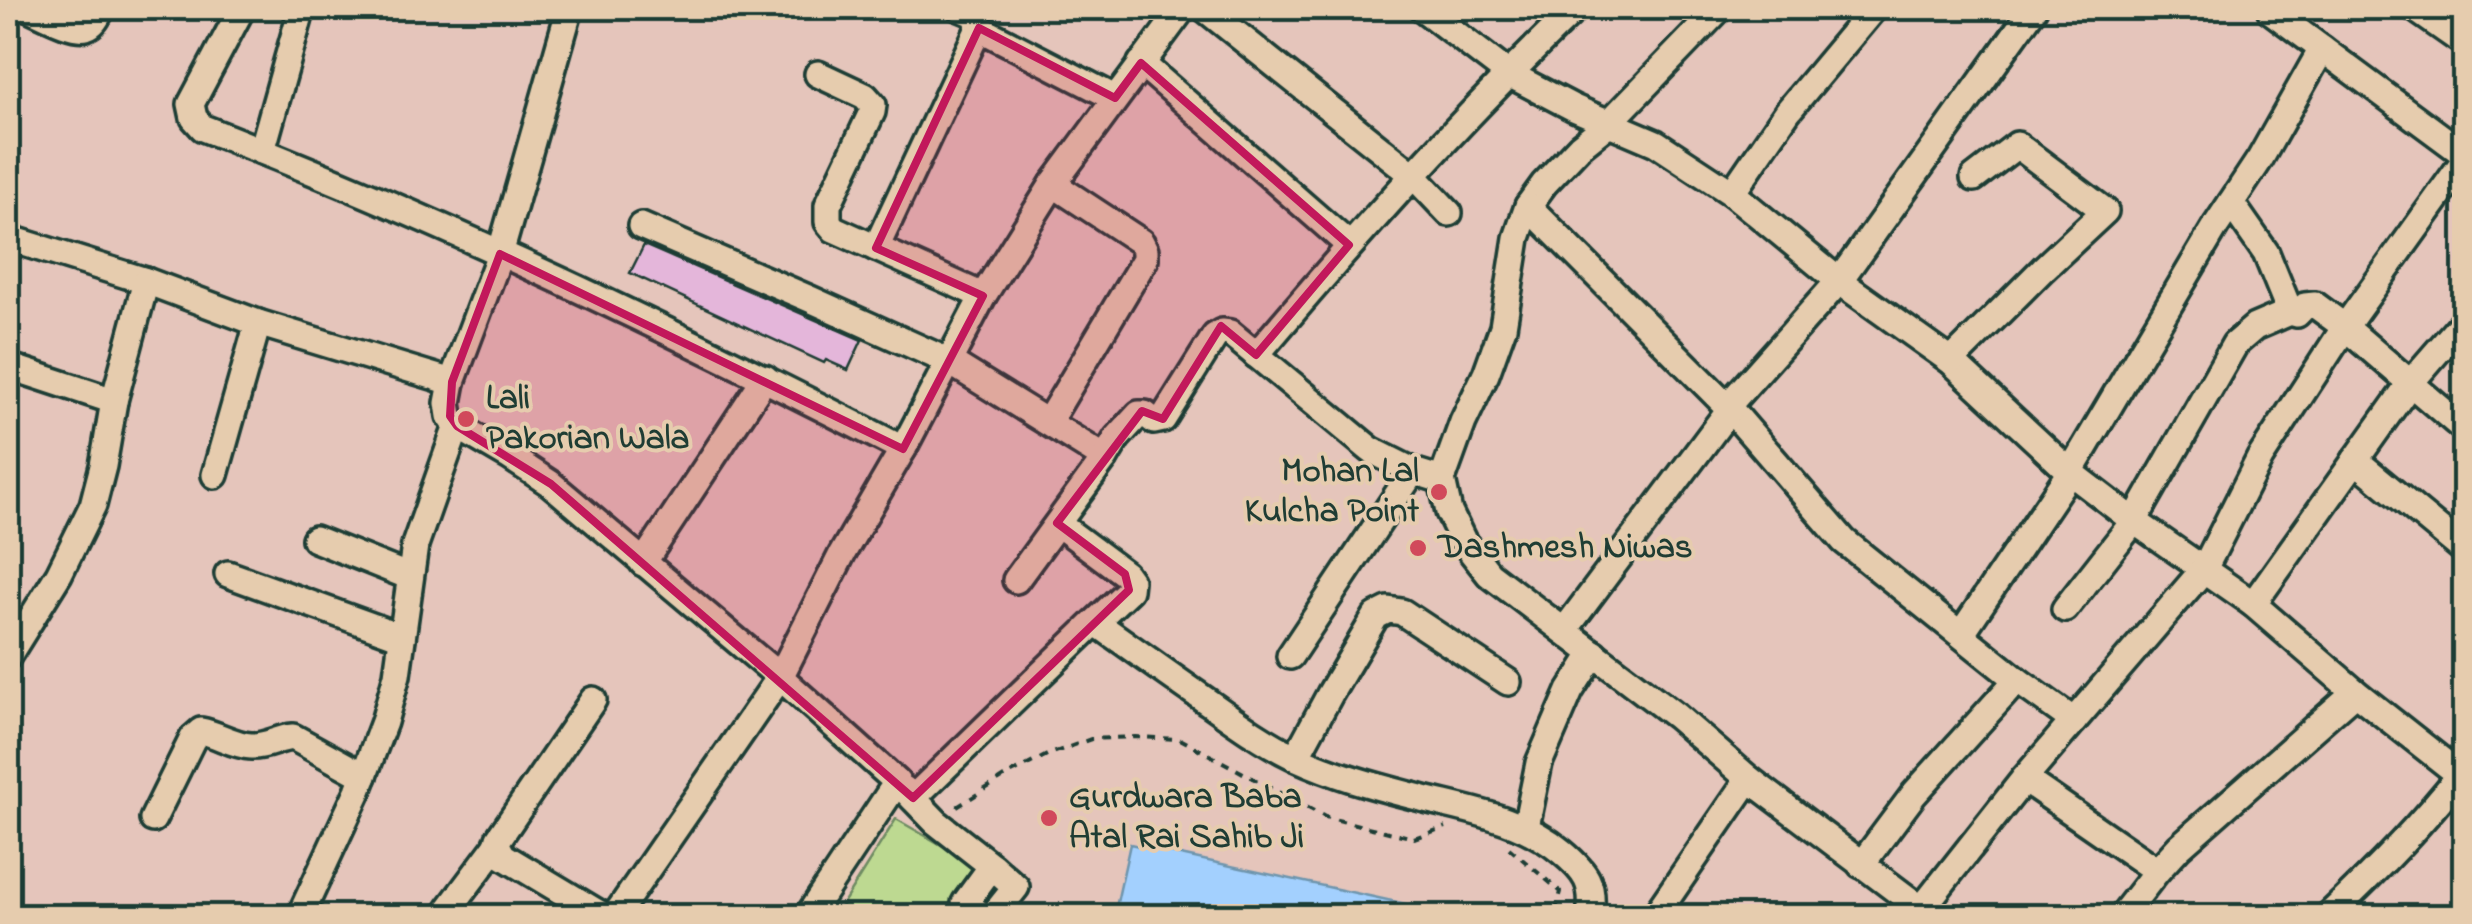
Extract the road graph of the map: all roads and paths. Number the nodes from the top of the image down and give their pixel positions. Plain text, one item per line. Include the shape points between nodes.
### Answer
1 (29, 8) edge
2 (102, 8) edge
3 (242, 8) edge
4 (302, 8) edge
5 (570, 8) edge
6 (960, 8) edge
7 (1183, 8) edge
8 (1204, 8) edge
9 (1576, 8) edge
10 (1720, 8) edge
11 (1874, 8) edge
12 (2034, 8) edge
13 (2274, 8) edge
14 (2414, 8) edge
15 (1436, 11) edge
16 (980, 28) junction
17 (2464, 43) edge
18 (2322, 48) junction
19 (1141, 64) junction
20 (1507, 73) junction
21 (818, 74) dead end
22 (1116, 98) junction
23 (1610, 122) junction
24 (262, 151) junction
25 (2463, 164) edge
26 (1412, 174) junction
27 (1974, 178) dead end
28 (1053, 184) junction
29 (1732, 193) junction
30 (2230, 203) junction
31 (1528, 206) junction
32 (1449, 213) dead end
33 (641, 226) dead end
34 (8, 238) edge
35 (1349, 245) junction
36 (876, 248) junction
37 (500, 254) junction
38 (146, 281) junction
39 (1838, 281) junction
40 (983, 296) junction
41 (2290, 312) junction
42 (2464, 321) edge
43 (258, 323) junction
44 (2345, 327) junction
45 (1256, 355) junction
46 (1951, 361) junction
47 (950, 362) junction
48 (8, 366) edge
49 (765, 378) junction
50 (452, 382) junction
51 (2411, 382) junction
52 (114, 401) junction
53 (1730, 408) junction
54 (1048, 422) junction
55 (457, 426) junction
56 (2464, 429) edge
57 (903, 449) junction
58 (1105, 458) junction
59 (2355, 460) junction
60 (1414, 471) junction
61 (2070, 472) junction
62 (215, 476) dead end
63 (1442, 480) junction
64 (2134, 520) junction
65 (1058, 524) junction
66 (315, 539) dead end
67 (2464, 550) edge
68 (643, 563) junction
69 (2204, 569) junction
70 (228, 574) dead end
71 (410, 577) junction
72 (1016, 580) dead end
73 (2253, 604) junction
74 (2065, 609) dead end
75 (1095, 622) junction
76 (1564, 631) junction
77 (1960, 634) junction
78 (402, 636) junction
79 (1594, 653) junction
80 (8, 656) edge
81 (1290, 656) dead end
82 (780, 676) junction
83 (2017, 680) junction
84 (1508, 682) dead end
85 (2355, 692) junction
86 (592, 700) dead end
87 (2074, 721) junction
88 (1296, 758) junction
89 (2463, 774) edge
90 (364, 776) junction
91 (2024, 778) junction
92 (1750, 779) junction
93 (905, 790) junction
94 (153, 820) dead end
95 (936, 822) junction
96 (1447, 826) dead end
97 (1526, 827) junction
98 (1500, 842) dead end
99 (497, 844) junction
100 (1861, 865) junction
101 (992, 866) junction
102 (2156, 871) junction
103 (449, 909) dead end
104 (1918, 912) edge
105 (300, 916) edge
106 (602, 916) edge
107 (615, 916) edge
108 (808, 916) edge
109 (982, 916) edge
110 (993, 916) edge
111 (1554, 916) edge
112 (1590, 916) edge
113 (1655, 916) edge
114 (2122, 916) edge
115 (2328, 916) edge

1 - 2 street via 86,27
3 - 24 street via 191,104 203,128
4 - 24 street
5 - 37 street
6 - 16 street via 977,15
7 - 19 street
8 - 26 street
9 - 20 street
10 - 23 street
11 - 29 street via 1788,111
12 - 39 street
13 - 18 street
14 - 17 street
15 - 20 street
16 - 22 street
16 - 36 street
18 - 25 street
18 - 30 street
19 - 22 street
19 - 35 street
20 - 23 street
20 - 26 street
21 - 36 street via 872,104 826,215 834,230
22 - 28 street
23 - 29 street
23 - 31 street
24 - 37 street
25 - 44 street
26 - 32 street
26 - 35 street
27 - 46 street via 2017,145 2104,212
28 - 40 street
28 - 54 street via 1140,242 1145,259
29 - 39 street
30 - 41 street via 2266,253
30 - 61 street
31 - 53 street
31 - 63 street via 1503,327
33 - 47 street
34 - 38 street
35 - 45 street
36 - 40 street
37 - 49 street
37 - 50 street
38 - 43 street
38 - 52 street
39 - 46 street
39 - 53 street
40 - 47 street
41 - 44 street via 2315,305
41 - 64 street via 2234,344
42 - 51 street
43 - 50 street
43 - 62 street
44 - 51 street
44 - 69 street via 2260,458
45 - 58 street via 1230,333 1215,336 1163,419 1139,414
45 - 60 street via 1370,450
46 - 61 street
47 - 54 street
47 - 57 street
48 - 52 street
49 - 57 street
49 - 68 street
50 - 55 street via 448,403
51 - 56 street
51 - 59 street
52 - 80 street via 93,505
53 - 76 street
53 - 77 street via 1844,541
54 - 58 street
55 - 68 street via 551,484
55 - 71 street
57 - 82 street
58 - 65 street
59 - 67 street
59 - 73 street
60 - 63 street
60 - 81 street
61 - 64 street
61 - 77 street
63 - 76 street via 1463,541 1489,574
64 - 69 street
64 - 74 street
65 - 72 street
65 - 75 street via 1130,580 1129,590
66 - 71 street
68 - 82 street
69 - 73 street
69 - 87 street
70 - 78 street
71 - 78 street
73 - 85 street
75 - 88 street
75 - 93 street
76 - 79 street
77 - 83 street
78 - 90 street via 397,675
79 - 92 street
79 - 97 street via 1539,762
82 - 93 street
82 - 107 street
83 - 87 street
83 - 100 street via 1914,794
84 - 88 street via 1402,612 1388,610 1376,616
85 - 89 street
85 - 102 street
86 - 99 street
87 - 91 street
88 - 97 street
89 - 115 street
90 - 94 street via 292,738 248,746 201,731
90 - 105 street
91 - 102 street
91 - 104 street
92 - 100 street
92 - 113 street
93 - 95 street
93 - 108 street
95 - 96 path via 1047,755 1091,739 1136,737 1180,739 1326,816 1414,838
95 - 101 street
97 - 112 street via 1579,866 1589,881
98 - 111 path via 1560,892
99 - 103 street
99 - 106 street via 503,856
100 - 104 street
101 - 109 street via 965,903
101 - 110 street via 1016,888
102 - 114 street

